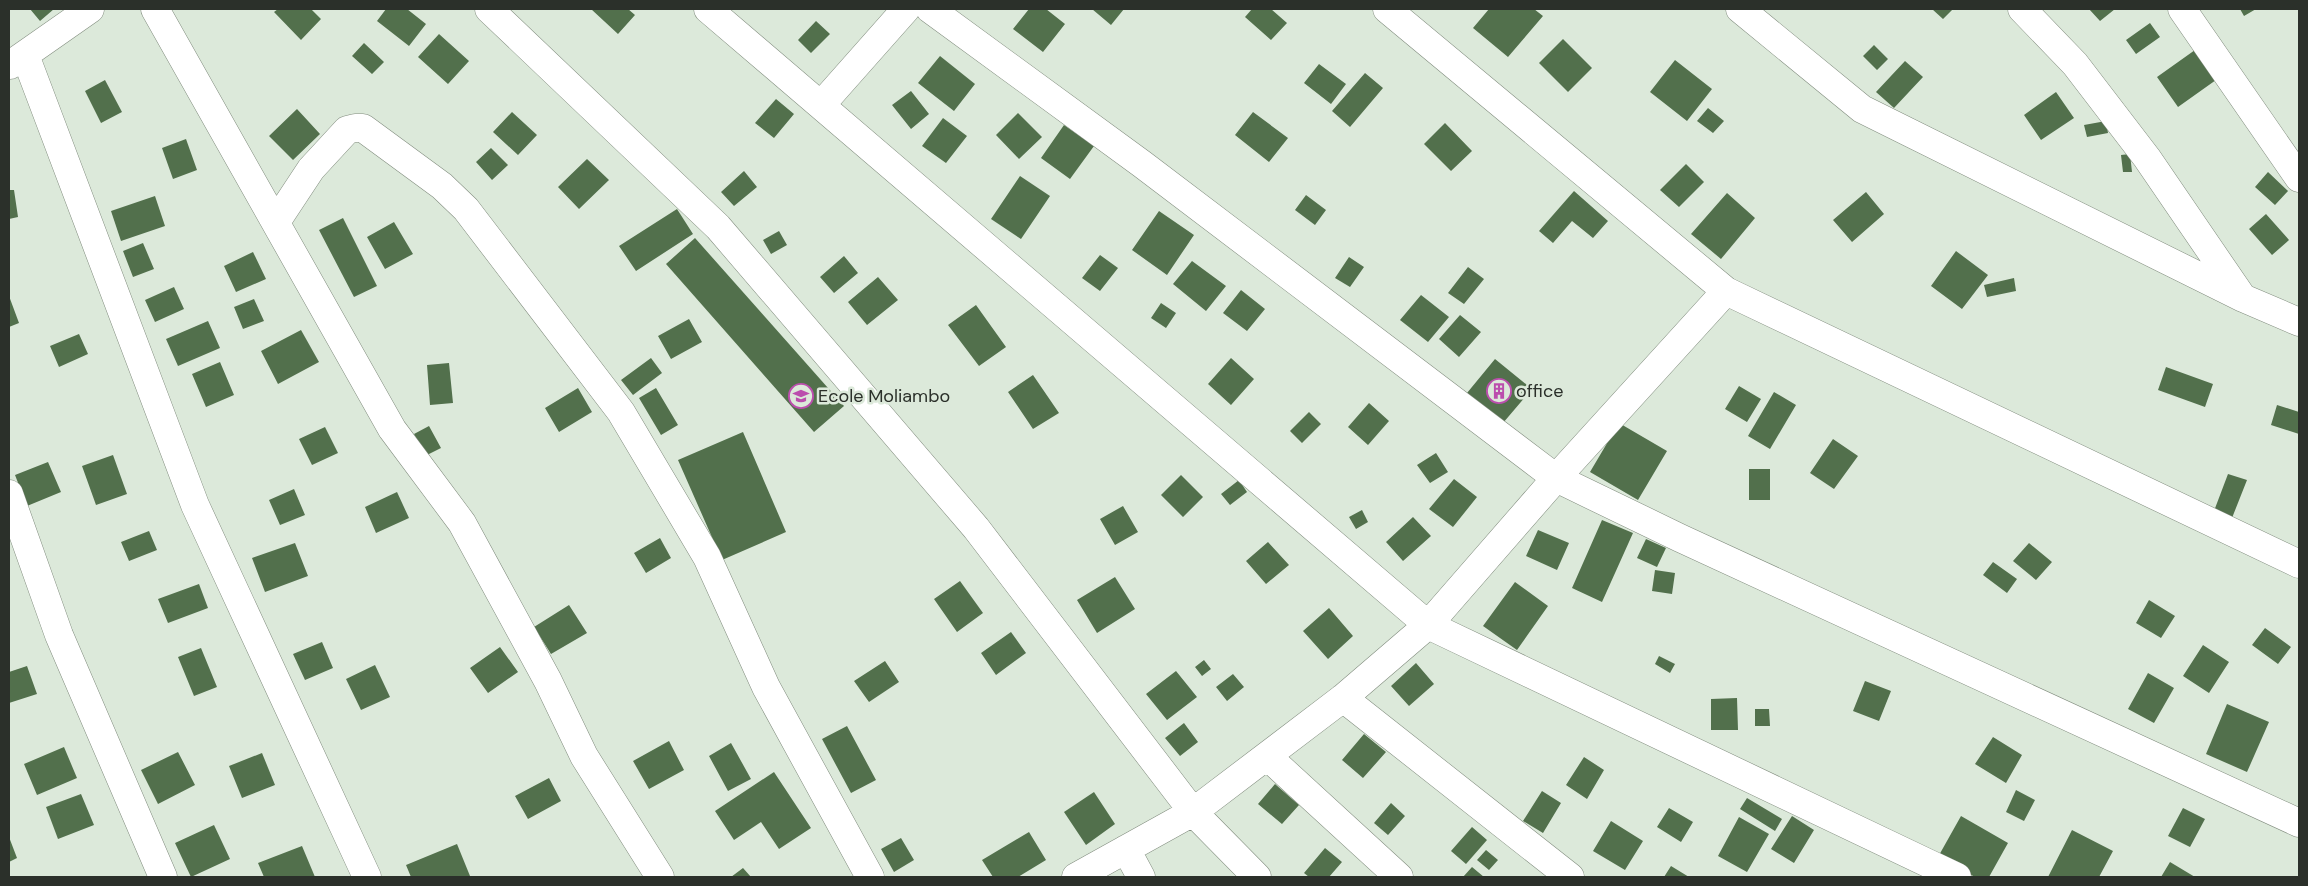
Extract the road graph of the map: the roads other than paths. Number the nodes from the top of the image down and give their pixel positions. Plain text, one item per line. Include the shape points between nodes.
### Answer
1 (90, 9) edge
2 (155, 9) edge
3 (489, 9) edge
4 (708, 9) edge
5 (906, 9) edge
6 (930, 9) edge
7 (1387, 9) edge
8 (1740, 9) edge
9 (2022, 9) edge
10 (2182, 9) edge
11 (17, 60) edge
12 (821, 105) junction
13 (2299, 178) edge
14 (276, 222) junction
15 (1726, 291) junction
16 (2243, 298) junction
17 (2299, 322) edge
18 (1556, 478) junction
19 (9, 494) edge
20 (2299, 564) edge
21 (1428, 626) junction
22 (1342, 698) junction
23 (1267, 756) junction
24 (1193, 812) junction
25 (2299, 823) edge
26 (1126, 849) junction
27 (163, 877) edge
28 (367, 877) edge
29 (660, 877) edge
30 (870, 877) edge
31 (1076, 877) edge
32 (1141, 877) edge
33 (1257, 877) edge
34 (1399, 877) edge
35 (1570, 877) edge
36 (1957, 877) edge

1 - 11 street
2 - 14 street
3 - 24 street via 718,227 976,528
4 - 12 street
5 - 12 street
6 - 18 street via 1142,164
7 - 15 street
8 - 16 street via 1862,109
9 - 16 street via 2075,64 2123,126
10 - 13 street
11 - 28 street via 195,505
12 - 21 street
14 - 29 street via 392,429 462,523 548,681 584,756
14 - 30 street via 311,169 347,130 355,128 363,128 442,186 466,209 626,421 707,557 766,687
15 - 18 street
15 - 20 street
16 - 17 street
18 - 21 street
18 - 25 street
19 - 27 street via 59,635
21 - 22 street
21 - 36 street
22 - 23 street
22 - 35 street
23 - 24 street
23 - 34 street
24 - 26 street
24 - 33 street
26 - 31 street
26 - 32 street

